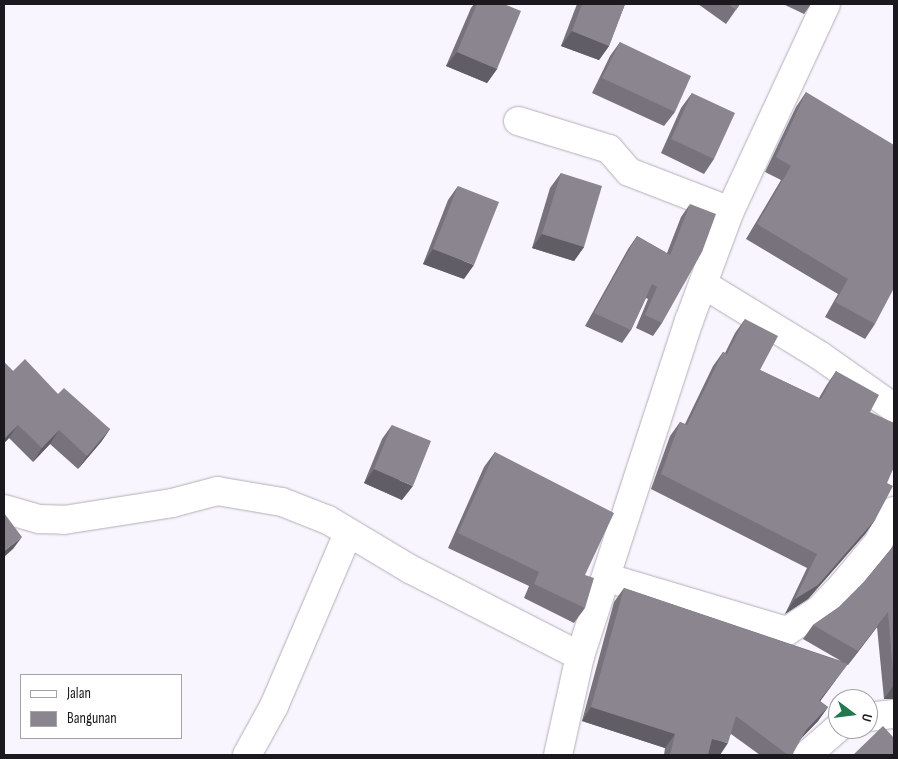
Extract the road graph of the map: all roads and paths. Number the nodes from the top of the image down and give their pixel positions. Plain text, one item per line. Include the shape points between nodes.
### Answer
1 (826, 4) edge
2 (518, 121) dead end
3 (730, 211) junction
4 (703, 284) junction
5 (894, 408) edge
6 (4, 509) edge
7 (894, 512) edge
8 (348, 533) junction
9 (608, 578) junction
10 (580, 656) junction
11 (894, 714) edge
12 (878, 716) edge
13 (828, 737) edge
14 (247, 755) edge
15 (558, 755) edge
16 (807, 755) edge

1 - 3 street
2 - 3 street via 609,149 630,172
3 - 4 street
4 - 5 street via 819,355
4 - 9 street
6 - 8 street via 40,519 64,520 172,503 217,491 282,502
7 - 9 street via 878,543 842,586 818,611 788,631
8 - 10 street
8 - 14 street via 274,706
9 - 10 street
10 - 15 street
11 - 12 street
13 - 16 street

